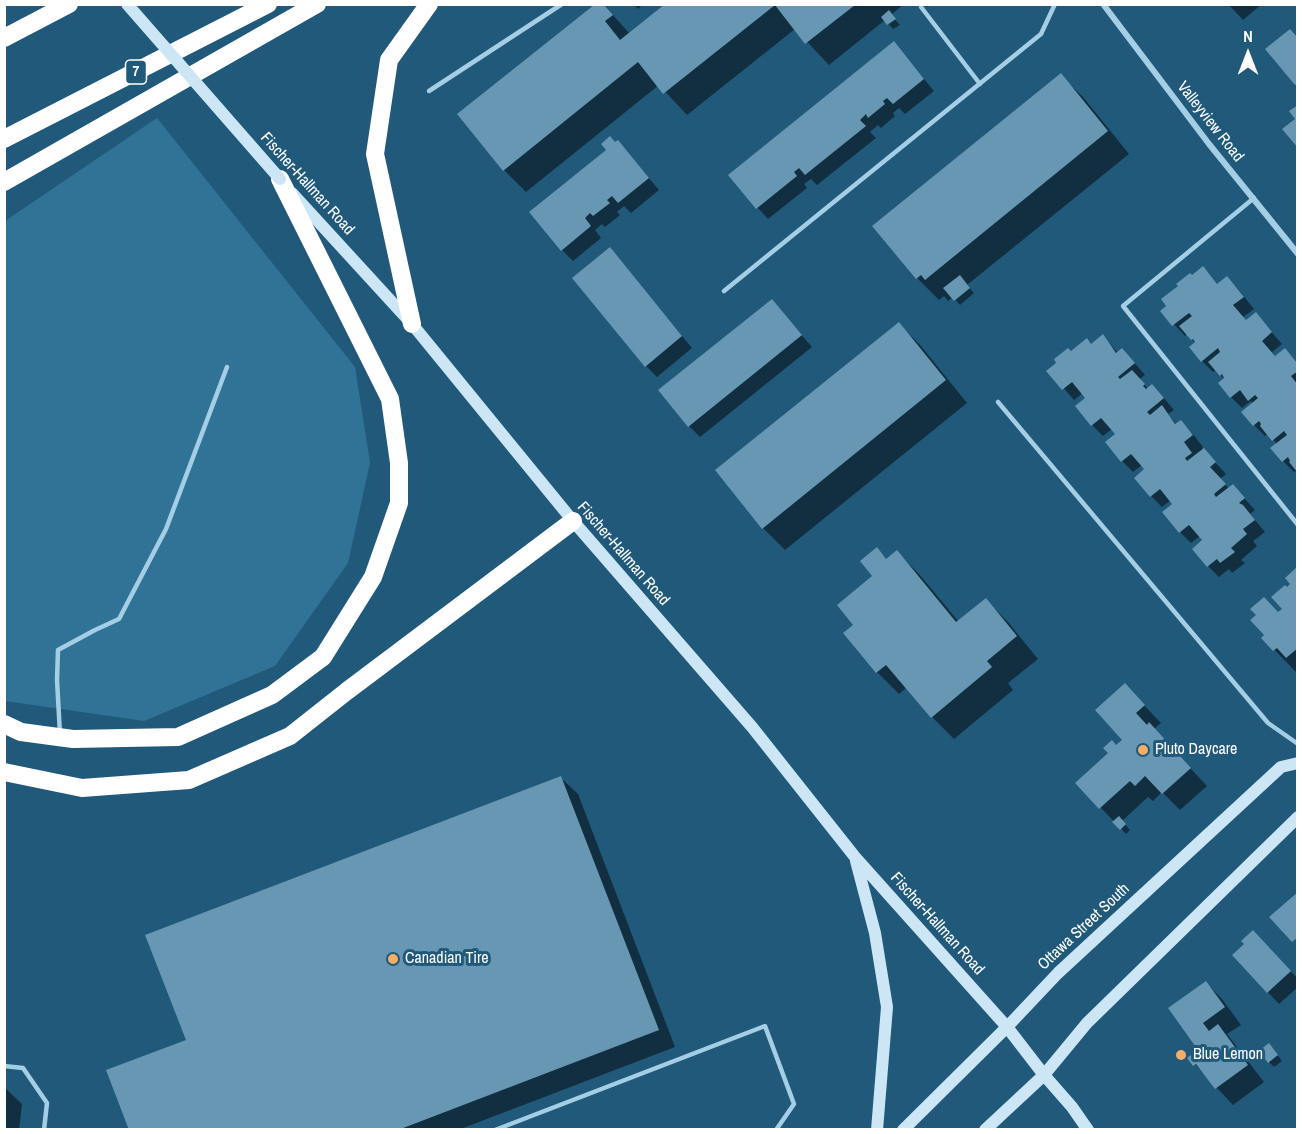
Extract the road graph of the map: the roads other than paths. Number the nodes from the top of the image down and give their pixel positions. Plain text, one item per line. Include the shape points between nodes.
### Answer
1 (69, 4) edge
2 (127, 4) edge
3 (268, 4) edge
4 (317, 4) edge
5 (429, 4) edge
6 (562, 4) edge
7 (1055, 4) edge
8 (1103, 4) edge
9 (921, 7) dead end
10 (4, 38) edge
11 (980, 84) junction
12 (429, 91) dead end
13 (4, 140) edge
14 (280, 179) junction
15 (4, 182) edge
16 (1254, 198) junction
17 (1298, 240) edge
18 (1290, 245) junction
19 (1298, 254) edge
20 (724, 291) dead end
21 (411, 324) junction
22 (227, 368) dead end
23 (998, 402) dead end
24 (573, 521) junction
25 (1298, 525) edge
26 (4, 724) edge
27 (60, 737) junction
28 (1298, 744) edge
29 (1298, 764) edge
30 (4, 772) edge
31 (1298, 817) edge
32 (855, 857) junction
33 (1007, 1027) junction
34 (4, 1066) edge
35 (1044, 1075) junction
36 (44, 1130) edge
37 (495, 1130) edge
38 (776, 1130) edge
39 (877, 1130) edge
40 (903, 1130) edge
41 (985, 1130) edge
42 (1088, 1130) edge

1 - 10 highway
2 - 14 main road, Fischer-Hallman Road, bridge
3 - 13 highway, 7
4 - 15 highway
5 - 21 highway via 389,60 375,154
6 - 12 lane
7 - 11 lane via 1041,34
8 - 16 street, Valleyview Road
9 - 11 lane
11 - 20 lane
14 - 21 main road, Fischer-Hallman Road
14 - 27 highway via 390,399 399,463 399,502 373,577 323,657 272,694 178,737
16 - 18 street, Valleyview Road
16 - 25 lane via 1123,306
17 - 18 street
18 - 19 street, Valleyview Road
21 - 24 main road, Fischer-Hallman Road
22 - 27 lane via 166,529 119,619 58,650
23 - 28 lane via 1268,723
24 - 30 highway via 279,741 189,780 82,788
24 - 32 main road, Fischer-Hallman Road via 752,727
26 - 27 highway via 21,732
29 - 33 main road, Ottawa Street South via 1281,766 1058,973
31 - 35 main road via 1087,1023
32 - 33 main road, Fischer-Hallman Road
32 - 39 main road via 875,933 887,1007
33 - 35 main road, Fischer-Hallman Road
33 - 40 main road, Ottawa Street South
34 - 36 lane via 23,1068 47,1102
35 - 41 main road
35 - 42 main road, Fischer-Hallman Road
37 - 38 lane via 765,1026 794,1104

